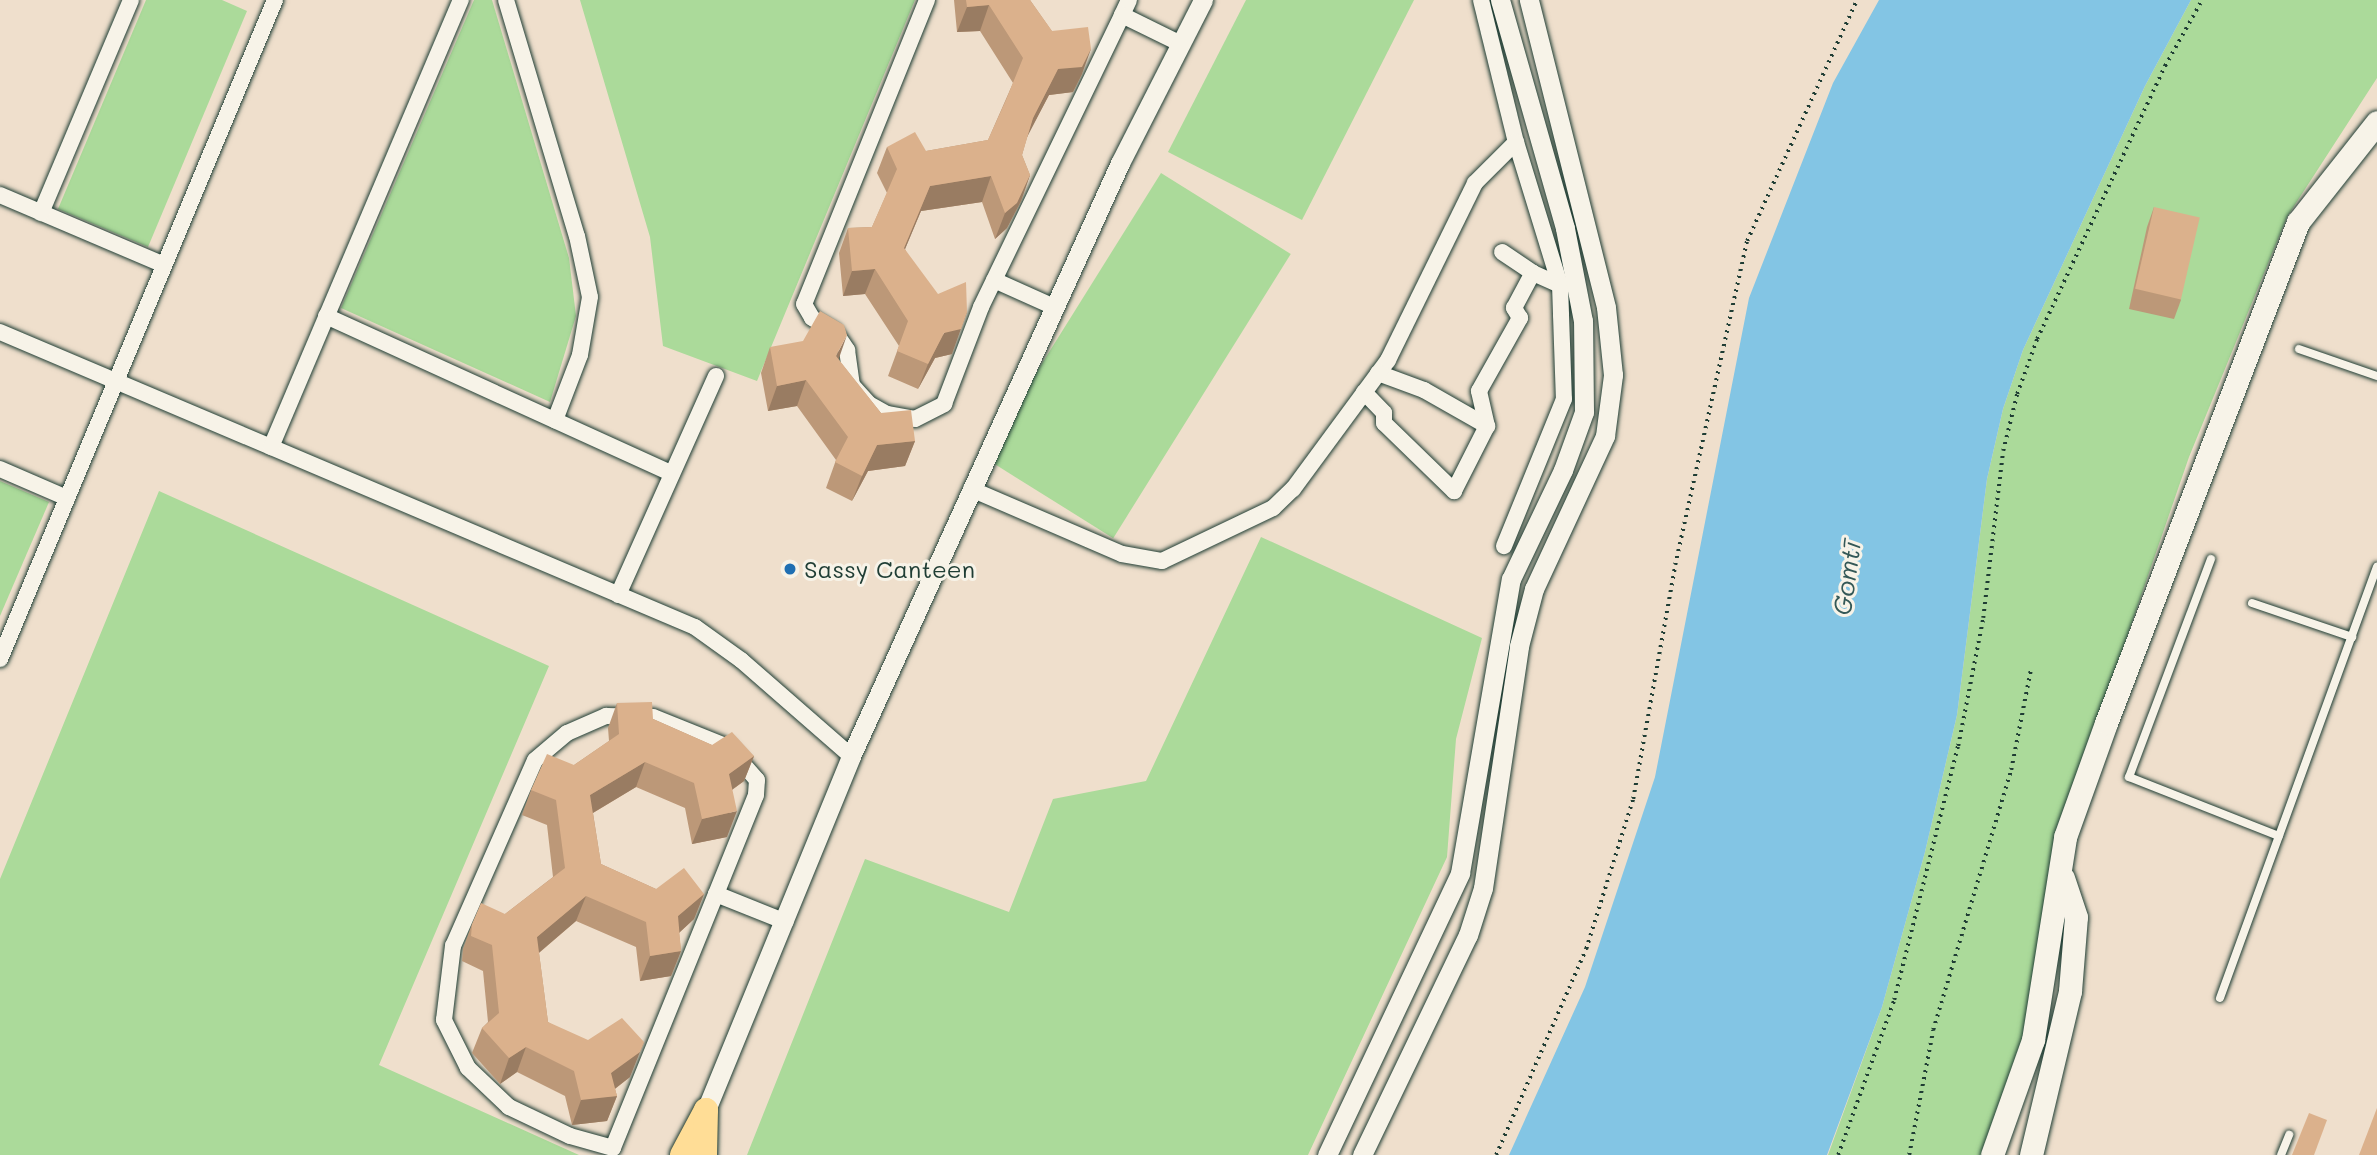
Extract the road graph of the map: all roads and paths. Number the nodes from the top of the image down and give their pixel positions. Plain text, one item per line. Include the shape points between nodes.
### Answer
1 (131, 0) edge
2 (461, 0) edge
3 (506, 0) edge
4 (927, 0) edge
5 (1129, 0) edge
6 (1203, 0) edge
7 (1481, 0) edge
8 (1500, 0) edge
9 (1528, 0) edge
10 (1857, 0) edge
11 (2202, 0) edge
12 (270, 1) edge
13 (1122, 15) junction
14 (1181, 44) junction
15 (2377, 122) edge
16 (1516, 142) junction
17 (0, 195) edge
18 (41, 213) junction
19 (1502, 252) dead end
20 (164, 265) junction
21 (1533, 273) junction
22 (995, 280) junction
23 (1560, 285) junction
24 (1054, 307) junction
25 (326, 316) junction
26 (0, 332) edge
27 (2299, 349) dead end
28 (1378, 373) junction
29 (716, 376) dead end
30 (2377, 376) edge
31 (116, 380) junction
32 (1364, 392) junction
33 (555, 420) junction
34 (1487, 426) junction
35 (271, 447) junction
36 (0, 469) edge
37 (672, 474) junction
38 (971, 489) junction
39 (67, 498) junction
40 (1504, 546) dead end
41 (2211, 559) dead end
42 (2377, 568) edge
43 (618, 595) junction
44 (2252, 603) dead end
45 (2352, 637) junction
46 (4, 638) edge
47 (0, 659) edge
48 (2031, 668) dead end
49 (851, 756) junction
50 (2279, 836) junction
51 (2062, 875) junction
52 (716, 894) junction
53 (786, 922) junction
54 (2044, 984) junction
55 (2070, 991) junction
56 (2220, 998) dead end
57 (706, 1110) junction
58 (2289, 1135) dead end
59 (682, 1155) edge
60 (705, 1155) edge
61 (1327, 1155) edge
62 (1362, 1155) edge
63 (1496, 1155) edge
64 (1838, 1155) edge
65 (1909, 1155) edge
66 (1992, 1155) edge
67 (2031, 1155) edge
68 (2281, 1155) edge

1 - 18 street
2 - 25 street
3 - 33 street via 577,236 590,297 580,355
4 - 22 street via 804,304 812,318 841,341 852,385 869,404 887,414 915,419 944,404
5 - 13 street
6 - 14 street
7 - 16 street
8 - 61 street via 1565,228 1583,321 1584,412 1563,470 1511,579 1461,873
9 - 62 street via 1606,307 1613,375 1605,436 1534,589 1519,646 1483,888 1468,935
10 - 63 path via 1747,241 1675,565 1633,799 1586,949
11 - 64 path via 2165,66 2048,314 2017,394 2003,451 1983,618 1958,746 1894,1000
12 - 20 street
13 - 14 street
13 - 22 street
14 - 24 street
15 - 51 main road via 2298,222 2106,723 2065,837
16 - 23 street
16 - 28 street via 1475,183
17 - 18 street
18 - 20 street
19 - 21 street
20 - 31 street
21 - 23 street
21 - 34 street via 1514,308 1520,318 1479,391
22 - 24 street
23 - 40 street via 1564,398
24 - 38 street
25 - 33 street
25 - 35 street
26 - 31 street
27 - 30 lane
28 - 32 street
28 - 34 street via 1424,390
29 - 37 street
31 - 35 street
31 - 39 street
32 - 34 street via 1384,413 1384,423 1454,491
32 - 38 street via 1293,489 1273,508 1162,562 1122,554
33 - 37 street
35 - 43 street
36 - 39 street
37 - 43 street
38 - 49 street
39 - 46 street
41 - 50 lane via 2129,777
42 - 45 lane
43 - 49 street via 695,627 741,660
44 - 45 lane
45 - 50 lane
46 - 47 street
48 - 65 path via 2011,770 1933,1030
49 - 53 street
50 - 56 lane
51 - 54 main road
51 - 55 main road via 2076,917
52 - 52 street via 757,795 758,780 728,747 653,717 606,716 567,733 535,760 453,947 444,1020 468,1069 509,1107 570,1136 613,1149
52 - 53 street
53 - 57 street
54 - 55 main road
54 - 66 main road via 2033,1040
55 - 67 main road
57 - 59 main road
57 - 60 main road
58 - 68 lane

